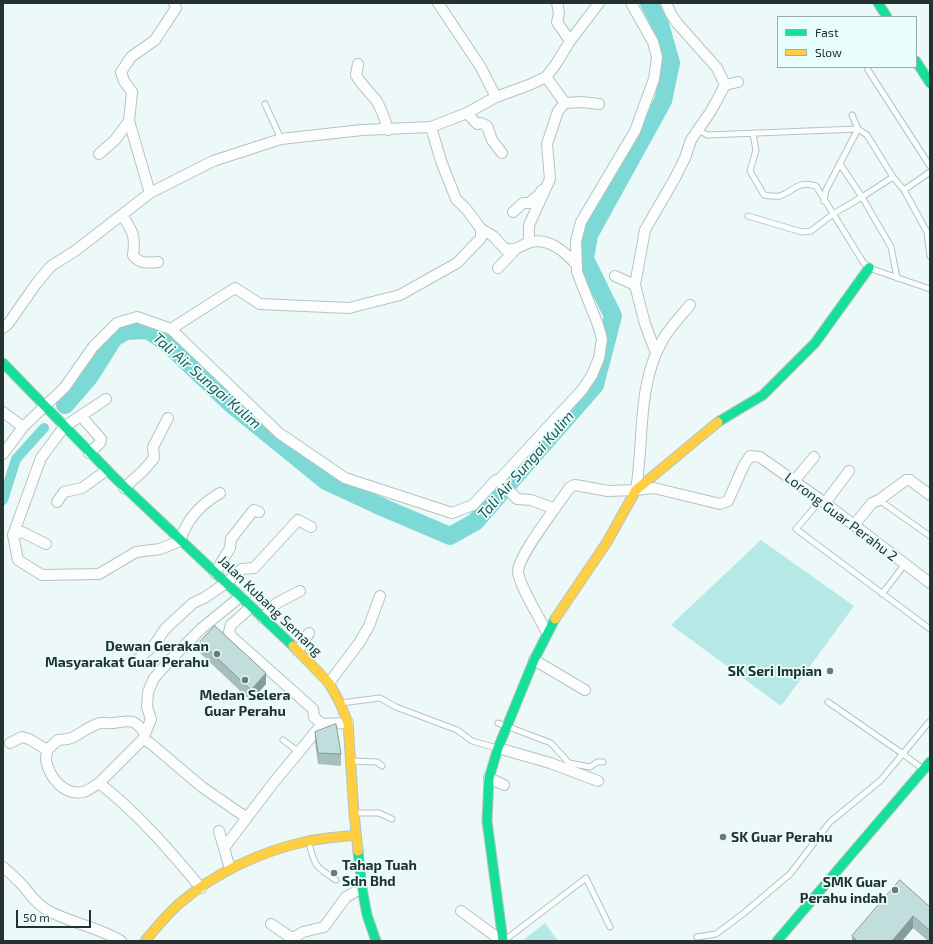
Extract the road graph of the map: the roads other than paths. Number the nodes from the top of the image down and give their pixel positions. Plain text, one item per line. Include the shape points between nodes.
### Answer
1 (174, 3) edge
2 (557, 3) edge
3 (598, 3) edge
4 (631, 3) edge
5 (666, 3) edge
6 (878, 3) edge
7 (440, 4) edge
8 (886, 16) edge
9 (570, 41) junction
10 (917, 63) edge
11 (358, 64) dead end
12 (867, 68) edge
13 (546, 77) junction
14 (738, 82) dead end
15 (930, 83) edge
16 (725, 85) junction
17 (496, 97) junction
18 (265, 104) dead end
19 (565, 104) junction
20 (599, 104) dead end
21 (467, 112) junction
22 (852, 115) dead end
23 (129, 121) junction
24 (430, 127) junction
25 (858, 129) junction
26 (388, 130) junction
27 (699, 130) junction
28 (753, 134) junction
29 (281, 139) junction
30 (502, 153) dead end
31 (99, 154) dead end
32 (840, 164) junction
33 (930, 166) edge
34 (930, 172) edge
35 (893, 177) junction
36 (550, 178) junction
37 (904, 190) junction
38 (150, 193) junction
39 (862, 198) junction
40 (824, 201) junction
41 (513, 212) dead end
42 (833, 214) junction
43 (122, 215) junction
44 (748, 216) dead end
45 (481, 229) junction
46 (529, 242) junction
47 (515, 250) junction
48 (930, 256) edge
49 (158, 262) dead end
50 (577, 265) junction
51 (498, 268) dead end
52 (869, 268) junction
53 (615, 276) dead end
54 (897, 278) junction
55 (635, 285) junction
56 (930, 289) edge
57 (690, 305) dead end
58 (3, 328) edge
59 (171, 329) junction
60 (656, 353) junction
61 (3, 364) edge
62 (106, 399) dead end
63 (45, 407) junction
64 (3, 412) edge
65 (81, 416) junction
66 (168, 418) dead end
67 (23, 427) junction
68 (64, 427) junction
69 (89, 453) junction
70 (3, 454) edge
71 (814, 457) dead end
72 (107, 470) junction
73 (849, 471) dead end
74 (501, 481) junction
75 (794, 481) junction
76 (124, 488) junction
77 (636, 490) junction
78 (220, 493) dead end
79 (930, 494) edge
80 (879, 500) junction
81 (823, 501) junction
82 (57, 502) dead end
83 (555, 509) junction
84 (258, 512) dead end
85 (854, 525) junction
86 (311, 527) dead end
87 (13, 535) junction
88 (930, 536) edge
89 (180, 541) junction
90 (46, 544) dead end
91 (905, 564) junction
92 (215, 573) junction
93 (226, 583) junction
94 (930, 583) edge
95 (300, 591) dead end
96 (882, 594) junction
97 (380, 596) dead end
98 (240, 597) junction
99 (251, 607) junction
100 (264, 618) junction
101 (930, 629) edge
102 (309, 633) dead end
103 (547, 633) junction
104 (298, 651) junction
105 (138, 659) dead end
106 (534, 660) junction
107 (329, 683) junction
108 (585, 690) dead end
109 (828, 702) dead end
110 (340, 703) junction
111 (930, 721) edge
112 (348, 723) junction
113 (498, 723) dead end
114 (322, 724) junction
115 (508, 726) junction
116 (144, 736) junction
117 (283, 740) dead end
118 (10, 743) dead end
119 (498, 748) junction
120 (47, 750) junction
121 (299, 752) junction
122 (903, 754) junction
123 (351, 761) junction
124 (603, 762) dead end
125 (930, 762) edge
126 (382, 766) dead end
127 (924, 770) junction
128 (489, 778) junction
129 (598, 781) dead end
130 (99, 783) junction
131 (504, 785) dead end
132 (354, 813) junction
133 (247, 818) junction
134 (392, 819) dead end
135 (218, 831) dead end
136 (356, 835) junction
137 (308, 841) junction
138 (224, 848) junction
139 (3, 867) edge
140 (230, 869) junction
141 (336, 880) dead end
142 (201, 888) junction
143 (362, 888) junction
144 (461, 911) dead end
145 (272, 924) dead end
146 (610, 927) dead end
147 (697, 937) dead end
148 (121, 941) edge
149 (145, 941) edge
150 (376, 941) edge
151 (503, 941) edge
152 (777, 941) edge

1 - 23 street via 176,8 155,40 131,57 121,72 132,92
2 - 9 street via 557,22
3 - 9 street
4 - 50 street via 653,42 657,57 654,79 635,131 581,222 576,240
5 - 16 street via 677,24 717,68
6 - 8 street
7 - 17 street via 480,66
9 - 13 street
10 - 15 street
11 - 26 street via 356,75 376,101
12 - 33 lane
13 - 17 street
13 - 19 street
14 - 16 street
16 - 27 street
17 - 21 street
18 - 29 lane
19 - 20 street
19 - 36 street via 558,111 547,144
21 - 24 street
21 - 30 street via 477,124 487,126 492,140
22 - 25 lane
23 - 31 street via 115,140
23 - 38 street
24 - 26 street
24 - 45 street via 453,193
25 - 28 lane
25 - 32 lane
25 - 35 lane via 867,135
26 - 29 street
27 - 28 lane via 707,136
27 - 55 street via 691,140 685,158 645,230
28 - 40 lane via 756,150 750,170 764,195 782,195 796,186 808,183 816,186
29 - 38 street via 213,161
32 - 39 lane
32 - 40 lane via 826,190
34 - 37 lane
35 - 37 lane
35 - 39 lane
36 - 41 street via 539,195 529,203 523,203
36 - 46 street via 529,225
37 - 48 lane via 927,232
38 - 43 street
39 - 42 lane
39 - 54 lane via 891,247
40 - 42 lane
42 - 44 lane via 811,231 802,232
42 - 52 lane
43 - 49 street via 131,229 135,243 133,255 136,261
43 - 58 street via 51,266
45 - 47 street via 505,248
45 - 59 street via 481,238 457,263 400,295 349,308 292,306 260,304 235,288
46 - 47 street
46 - 50 street via 544,241 563,250
47 - 51 street
50 - 74 street via 602,339 599,358 582,390
52 - 54 lane
52 - 77 street via 815,343 763,395 719,421
53 - 55 street
54 - 56 lane
55 - 60 street
57 - 60 street via 662,340
59 - 63 street via 137,317 117,323 93,347 66,387
59 - 74 street via 279,432 345,478 452,513 473,505 496,480
60 - 77 street via 647,378
61 - 63 street, Jalan Kubang Semang
62 - 65 street
63 - 67 street
63 - 68 street, Jalan Kubang Semang
64 - 67 street
65 - 68 street
65 - 69 street via 101,439
66 - 76 street via 153,447 154,458
67 - 70 street
68 - 69 street, Jalan Kubang Semang
68 - 87 street via 41,458
69 - 72 street, Jalan Kubang Semang
71 - 75 street
72 - 76 street, Jalan Kubang Semang
72 - 82 street via 82,488 64,492
73 - 81 street
74 - 83 street via 517,499 531,500
75 - 77 street, Lorong Guar Perahu 2 via 760,457 750,456 728,501 720,504 654,488
75 - 81 street, Lorong Guar Perahu 2
76 - 89 street, Jalan Kubang Semang
77 - 83 street via 608,491 576,485 570,487
77 - 103 street via 607,542
78 - 89 street via 206,501 195,513 183,531
79 - 80 street via 910,480 906,480
80 - 85 street via 872,502
80 - 88 lane
81 - 85 street, Lorong Guar Perahu 2
81 - 96 lane via 796,529
83 - 103 street via 526,551 518,571 522,587
84 - 92 street via 254,510 236,531 231,539 230,548
85 - 91 street, Lorong Guar Perahu 2
86 - 93 street via 298,520 254,568 242,569
87 - 89 street via 18,560 42,575 99,574 136,552 160,549
87 - 90 street via 22,532
89 - 92 street, Jalan Kubang Semang
91 - 94 street, Lorong Guar Perahu 2
91 - 96 lane
92 - 93 street, Jalan Kubang Semang
93 - 98 street, Jalan Kubang Semang
93 - 105 street via 193,603
95 - 100 street via 277,603
96 - 101 lane
97 - 107 street via 360,643
98 - 99 street, Jalan Kubang Semang
98 - 116 street via 202,628 154,678 148,692 147,708 151,719
99 - 100 street, Jalan Kubang Semang
99 - 114 street via 231,625 229,632 232,637 313,709 314,717
100 - 104 street, Jalan Kubang Semang
102 - 104 street
103 - 106 street
104 - 107 street, Jalan Kubang Semang
106 - 108 street
106 - 115 street
107 - 110 street, Jalan Kubang Semang
109 - 122 lane
110 - 112 street, Jalan Kubang Semang
110 - 119 lane via 380,698 396,707 458,730 472,741
111 - 122 lane
112 - 114 street
112 - 123 street, Jalan Kubang Semang
113 - 115 lane
114 - 121 street
115 - 119 street
115 - 124 lane via 551,743 569,763 590,767 597,762
116 - 120 street via 138,725 132,721 101,723 69,739 58,740
116 - 130 street
116 - 133 street via 202,787
117 - 121 lane
118 - 120 street via 22,737
119 - 128 street
119 - 129 street via 550,763
120 - 130 street via 46,760 52,776 63,789 83,792
121 - 133 street
122 - 127 lane
122 - 147 lane via 881,780 830,822 790,874 716,934
123 - 126 lane via 377,762
123 - 132 street, Jalan Kubang Semang
125 - 127 street
127 - 152 street
128 - 131 street
128 - 151 street via 486,821
130 - 142 street via 145,825
132 - 134 lane via 379,813
132 - 136 street, Jalan Kubang Semang
133 - 138 street
135 - 138 street
136 - 137 street
136 - 143 street, Jalan Kubang Semang
137 - 140 street via 267,852
137 - 141 lane via 313,859 320,869
138 - 140 street
139 - 148 street via 23,886 33,900 47,910
140 - 142 street
142 - 149 street via 185,899
143 - 145 street via 346,897 324,927 290,937
143 - 150 street, Jalan Kubang Semang via 367,915
144 - 151 street
146 - 151 lane via 586,878

